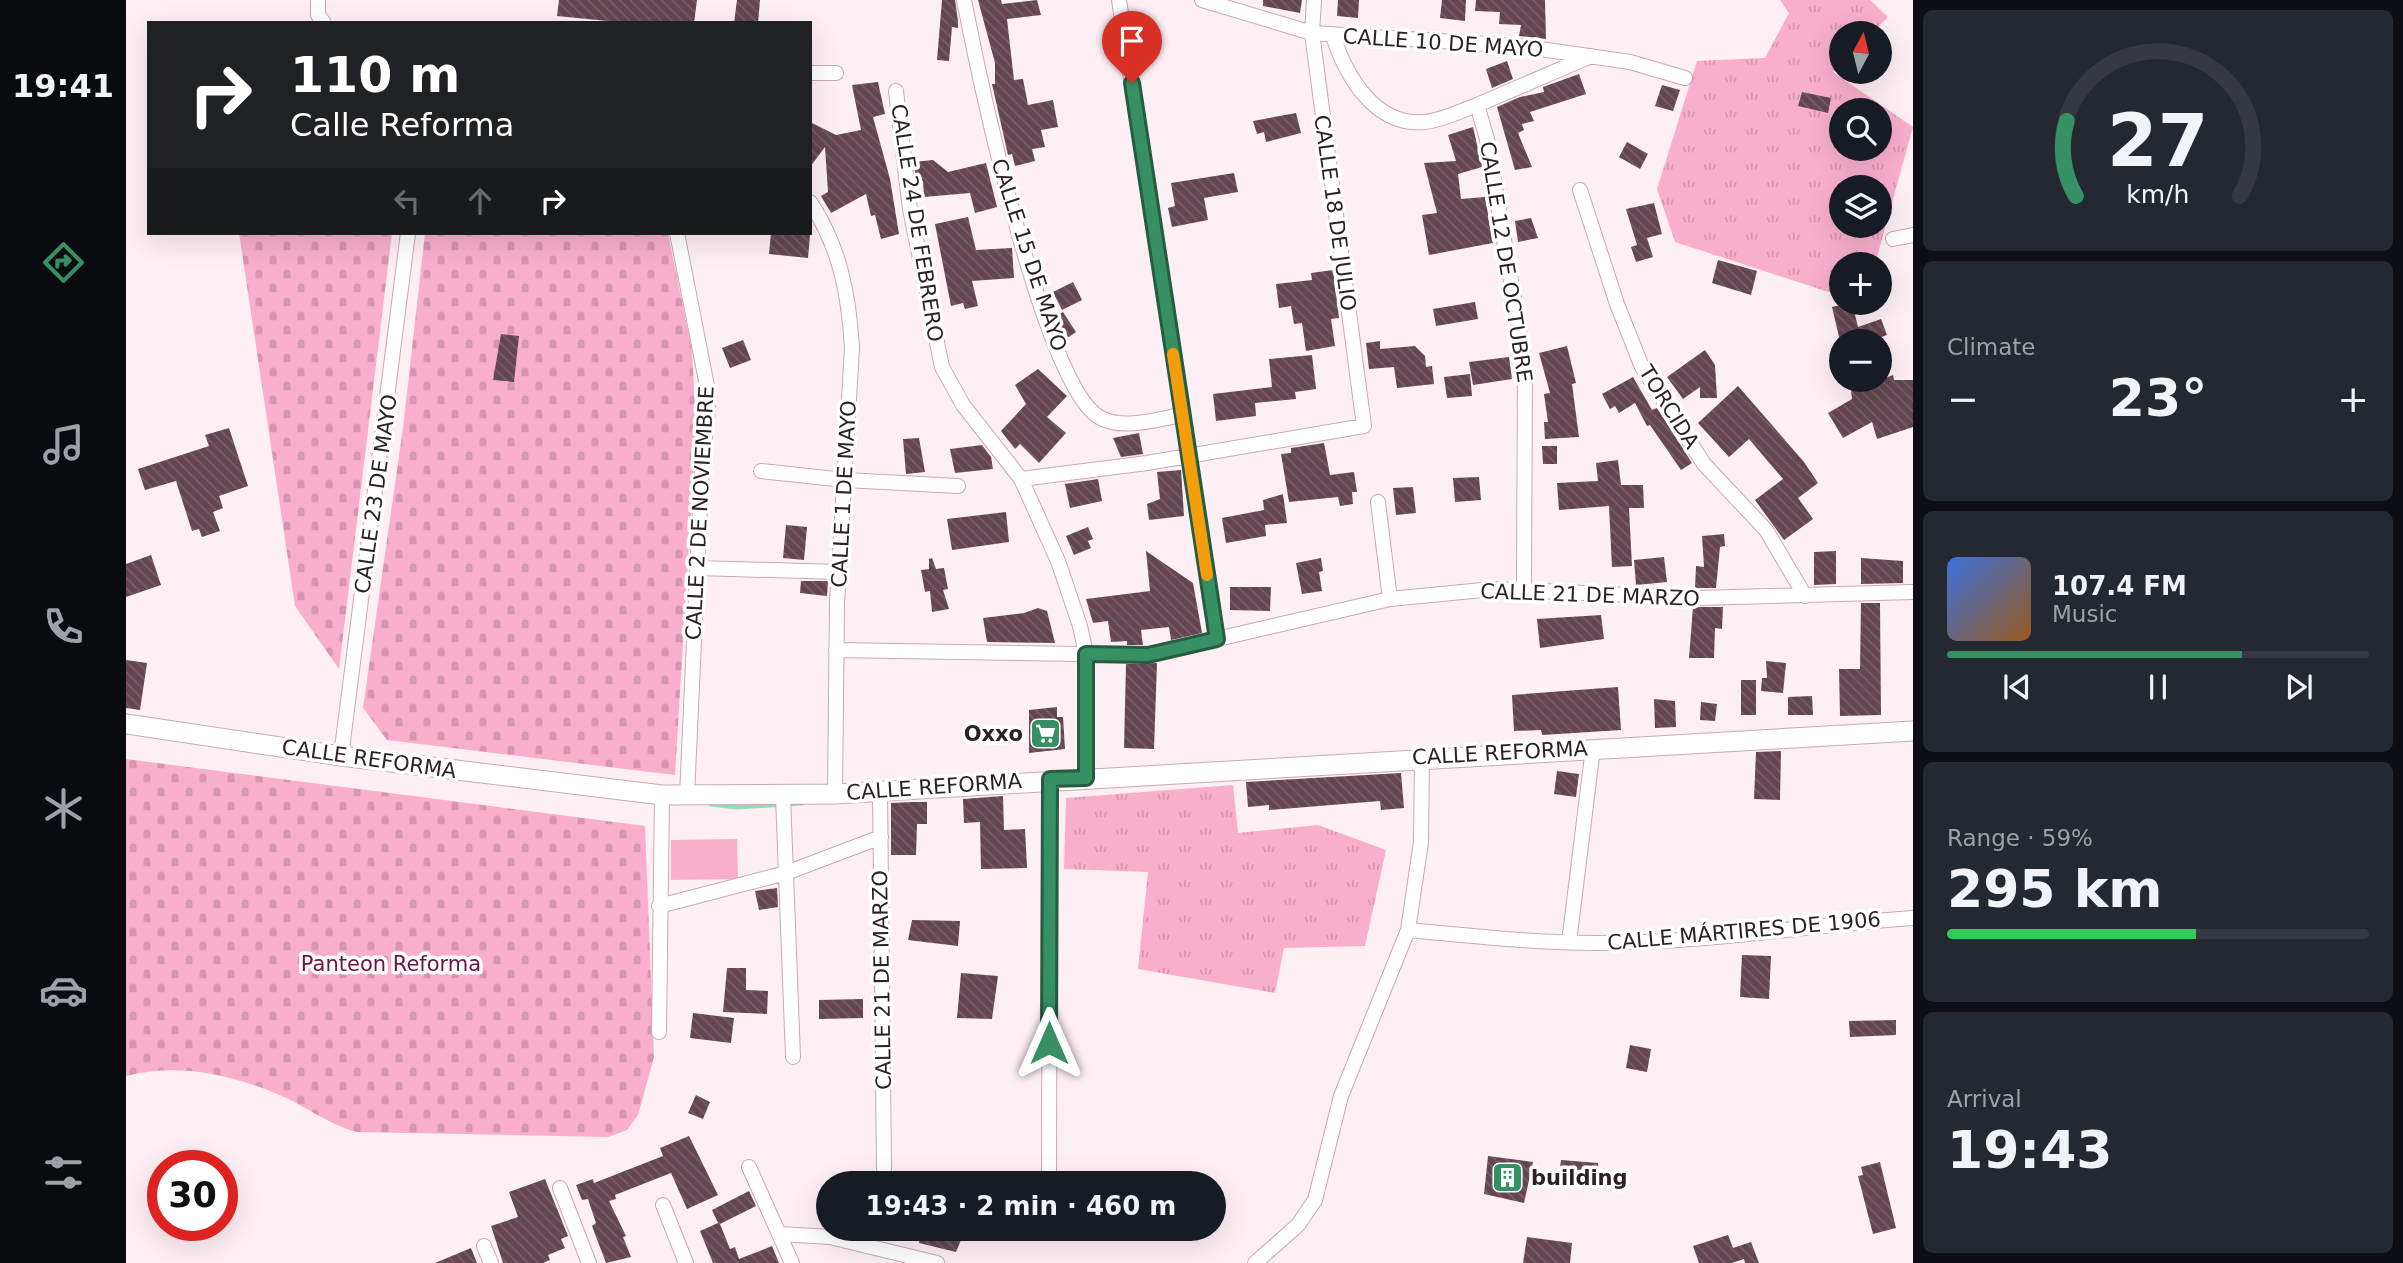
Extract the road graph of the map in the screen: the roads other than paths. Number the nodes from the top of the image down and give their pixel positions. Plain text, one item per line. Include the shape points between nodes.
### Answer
1 (318, 0) edge
2 (964, 0) edge
3 (1119, 0) edge
4 (1202, 0) edge
5 (1314, 0) edge
6 (322, 21) edge
7 (1312, 33) junction
8 (1333, 36) junction
9 (1593, 55) junction
10 (812, 73) edge
11 (836, 73) dead end
12 (1685, 78) dead end
13 (896, 91) dead end
14 (1477, 105) junction
15 (1580, 190) dead end
16 (812, 205) edge
17 (408, 235) edge
18 (677, 235) edge
19 (1913, 235) edge
20 (1893, 239) dead end
21 (1182, 415) junction
22 (1189, 456) junction
23 (761, 471) dead end
24 (1021, 479) junction
25 (845, 480) junction
26 (958, 486) dead end
27 (1378, 502) dead end
28 (697, 568) junction
29 (839, 572) junction
30 (1524, 589) junction
31 (1913, 592) edge
32 (1805, 596) junction
33 (1390, 599) junction
34 (1217, 639) junction
35 (836, 650) junction
36 (1086, 654) junction
37 (126, 724) edge
38 (1913, 731) edge
39 (1593, 748) junction
40 (341, 756) junction
41 (1422, 758) junction
42 (1086, 778) junction
43 (1050, 779) junction
44 (880, 791) junction
45 (835, 794) junction
46 (662, 795) junction
47 (687, 796) junction
48 (783, 796) junction
49 (881, 837) junction
50 (786, 873) junction
51 (659, 906) junction
52 (1913, 918) edge
53 (1408, 930) junction
54 (1569, 942) junction
55 (659, 1031) dead end
56 (793, 1057) dead end
57 (749, 1167) dead end
58 (884, 1169) dead end
59 (1049, 1171) edge
60 (560, 1188) dead end
61 (663, 1205) dead end
62 (780, 1234) junction
63 (484, 1246) dead end
64 (491, 1263) edge
65 (589, 1263) edge
66 (685, 1263) edge
67 (792, 1263) edge
68 (937, 1263) edge
69 (1255, 1263) edge

1 - 6 street
2 - 21 street, CALLE 15 DE MAYO via 1000,170 1042,306 1068,372 1088,407 1108,422
3 - 21 street
4 - 7 street, CALLE 10 DE MAYO
5 - 7 street, CALLE 18 DE JULIO
7 - 8 street, CALLE 10 DE MAYO
7 - 22 street, CALLE 18 DE JULIO via 1364,426
8 - 9 street, CALLE 10 DE MAYO via 1520,46
8 - 14 street via 1354,84 1394,117 1427,122
9 - 12 street, CALLE 10 DE MAYO
9 - 14 street
10 - 11 street
13 - 24 street, CALLE 24 DE FEBRERO via 910,209 942,367 963,405
14 - 30 street, CALLE 12 DE OCTUBRE via 1487,139 1525,364
15 - 32 street, TORCIDA via 1642,367 1704,464 1766,530
16 - 25 street, CALLE 1 DE MAYO via 840,263 850,308
17 - 40 street, CALLE 23 DE MAYO
18 - 28 street, CALLE 2 DE NOVIEMBRE via 707,386
19 - 20 street
21 - 22 street
22 - 24 street
22 - 34 street
23 - 25 street
24 - 36 street, CALLE 24 DE FEBRERO via 1058,561
25 - 26 street
25 - 29 street, CALLE 1 DE MAYO
27 - 33 street
28 - 29 street
28 - 47 street, CALLE 2 DE NOVIEMBRE
29 - 35 street, CALLE 1 DE MAYO
30 - 32 street, CALLE 21 DE MARZO via 1636,598
30 - 33 street, CALLE 21 DE MARZO
31 - 32 street, CALLE 21 DE MARZO
33 - 34 street, CALLE 21 DE MARZO
34 - 36 street, CALLE 21 DE MARZO via 1148,655
35 - 36 street, CALLE 21 DE MARZO
35 - 45 street, CALLE 1 DE MAYO
36 - 42 street, CALLE 24 DE FEBRERO
37 - 40 street, CALLE REFORMA
38 - 39 street, CALLE REFORMA
39 - 41 street, CALLE REFORMA
39 - 54 street
40 - 46 street, CALLE REFORMA
41 - 42 street, CALLE REFORMA
41 - 53 street via 1421,842
42 - 43 street, CALLE REFORMA
43 - 44 street, CALLE REFORMA
43 - 59 street
44 - 45 street, CALLE REFORMA
44 - 49 street, CALLE 21 DE MARZO
45 - 48 street, CALLE REFORMA
46 - 47 street, CALLE REFORMA
46 - 51 street
47 - 48 street, CALLE REFORMA
48 - 50 street
49 - 50 street
49 - 58 street, CALLE 21 DE MARZO
50 - 51 street
50 - 56 street
51 - 55 street
52 - 54 street, CALLE MÁRTIRES DE 1906 via 1700,938
53 - 54 street, CALLE MÁRTIRES DE 1906
53 - 69 street via 1341,1096 1315,1200 1298,1226
57 - 62 street
60 - 65 street
61 - 66 street
62 - 67 street
62 - 68 street via 830,1237
63 - 64 street

